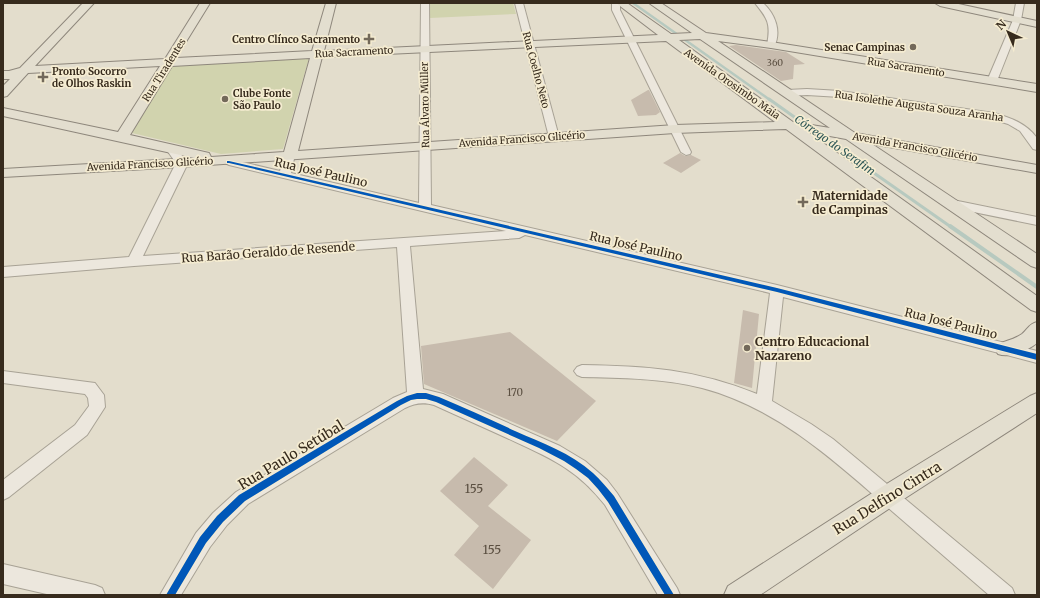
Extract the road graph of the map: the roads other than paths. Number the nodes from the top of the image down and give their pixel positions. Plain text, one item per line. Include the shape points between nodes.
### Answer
1 (80, 3) edge
2 (89, 3) edge
3 (206, 3) edge
4 (331, 3) edge
5 (425, 3) edge
6 (519, 3) edge
7 (616, 3) edge
8 (621, 3) edge
9 (654, 3) edge
10 (759, 3) edge
11 (940, 3) edge
12 (1020, 3) edge
13 (1017, 20) junction
14 (1037, 24) edge
15 (702, 36) junction
16 (670, 38) junction
17 (631, 39) junction
18 (529, 43) junction
19 (771, 45) junction
20 (424, 49) junction
21 (317, 54) junction
22 (169, 61) junction
23 (26, 70) junction
24 (5, 77) edge
25 (992, 81) junction
26 (1037, 88) edge
27 (3, 93) edge
28 (787, 93) junction
29 (3, 112) edge
30 (790, 125) junction
31 (675, 129) junction
32 (841, 133) junction
33 (122, 137) junction
34 (554, 137) junction
35 (426, 146) junction
36 (1037, 148) edge
37 (171, 149) junction
38 (686, 152) dead end
39 (290, 154) junction
40 (224, 161) junction
41 (182, 163) junction
42 (1037, 169) edge
43 (3, 172) edge
44 (285, 175) junction
45 (953, 204) junction
46 (425, 208) junction
47 (462, 216) junction
48 (1037, 221) edge
49 (533, 233) junction
50 (456, 239) junction
51 (403, 242) junction
52 (134, 261) junction
53 (1037, 262) edge
54 (3, 272) edge
55 (778, 290) junction
56 (1037, 305) edge
57 (1037, 329) edge
58 (1005, 349) junction
59 (1037, 357) edge
60 (582, 371) dead end
61 (3, 376) edge
62 (415, 395) junction
63 (1037, 402) edge
64 (764, 404) junction
65 (3, 491) edge
66 (888, 496) junction
67 (3, 574) edge
68 (95, 595) edge
69 (170, 595) edge
70 (670, 595) edge
71 (737, 595) edge
72 (1005, 595) edge

1 - 24 main road
2 - 23 main road
3 - 22 main road, Rua Tiradentes
4 - 21 main road
5 - 20 street, Rua Álvaro Müller
6 - 18 street, Rua Coelho Neto
7 - 17 street via 616,10
8 - 16 main road, Avenida Orosimbo Maia
9 - 15 main road, Avenida Orosimbo Maia
10 - 19 street via 772,18 774,31
11 - 13 main road
12 - 13 street
13 - 14 main road
13 - 25 street
15 - 16 main road, Rua Sacramento
15 - 19 main road, Rua Sacramento
15 - 28 main road, Avenida Orosimbo Maia
16 - 17 main road, Rua Sacramento
16 - 30 main road, Avenida Orosimbo Maia
17 - 18 main road, Rua Sacramento
17 - 31 street
18 - 20 main road, Rua Sacramento
18 - 34 street, Rua Coelho Neto
19 - 25 main road, Rua Sacramento
20 - 21 main road, Rua Sacramento
20 - 35 street, Rua Álvaro Müller
21 - 22 main road, Rua Sacramento
21 - 39 main road
22 - 23 main road, Rua Sacramento
22 - 33 main road, Rua Tiradentes
23 - 24 main road, Rua Sacramento
23 - 27 main road
25 - 26 main road, Rua Sacramento
28 - 32 main road, Avenida Orosimbo Maia
28 - 36 street, Rua Isolethe Augusta Souza Aranha via 840,94 990,115 1013,121 1025,129
29 - 33 main road, Rua José Paulino
30 - 31 main road, Avenida Francisco Glicério
30 - 32 main road, Avenida Francisco Glicério
30 - 56 main road, Avenida Orosimbo Maia
31 - 34 main road, Avenida Francisco Glicério
31 - 38 street
32 - 42 main road, Avenida Francisco Glicério
32 - 45 main road, Avenida Orosimbo Maia
33 - 37 main road, Rua José Paulino
34 - 35 main road, Avenida Francisco Glicério
35 - 39 main road, Avenida Francisco Glicério
35 - 46 street, Rua Álvaro Müller
37 - 40 main road, Rua José Paulino
37 - 41 street
39 - 40 main road, Avenida Francisco Glicério
39 - 44 street
40 - 41 main road, Avenida Francisco Glicério
40 - 44 street, Rua José Paulino
41 - 43 main road, Avenida Francisco Glicério
41 - 52 street
44 - 46 street, Rua José Paulino
45 - 48 street
45 - 53 main road, Avenida Orosimbo Maia
46 - 47 street, Rua José Paulino
47 - 49 street, Rua José Paulino
47 - 50 street via 466,224 465,229
49 - 50 street, Rua Barão Geraldo de Resende
49 - 55 street, Rua José Paulino
50 - 51 street, Rua Barão Geraldo de Resende
51 - 52 street, Rua Barão Geraldo de Resende
51 - 62 street
52 - 54 street, Rua Barão Geraldo de Resende
55 - 58 street, Rua José Paulino
55 - 64 street
57 - 58 main road via 1034,335 1023,343
58 - 59 street, Rua José Paulino
60 - 64 street via 662,374 704,382
61 - 65 street via 89,388 96,395 97,407 80,430
62 - 69 street, Rua Paulo Setúbal via 242,498 203,540
62 - 70 street via 437,399 558,453 582,468 600,484
63 - 66 main road, Rua Delfino Cintra
64 - 66 street via 821,440 852,463
66 - 71 main road, Rua Delfino Cintra
66 - 72 street
67 - 68 street

